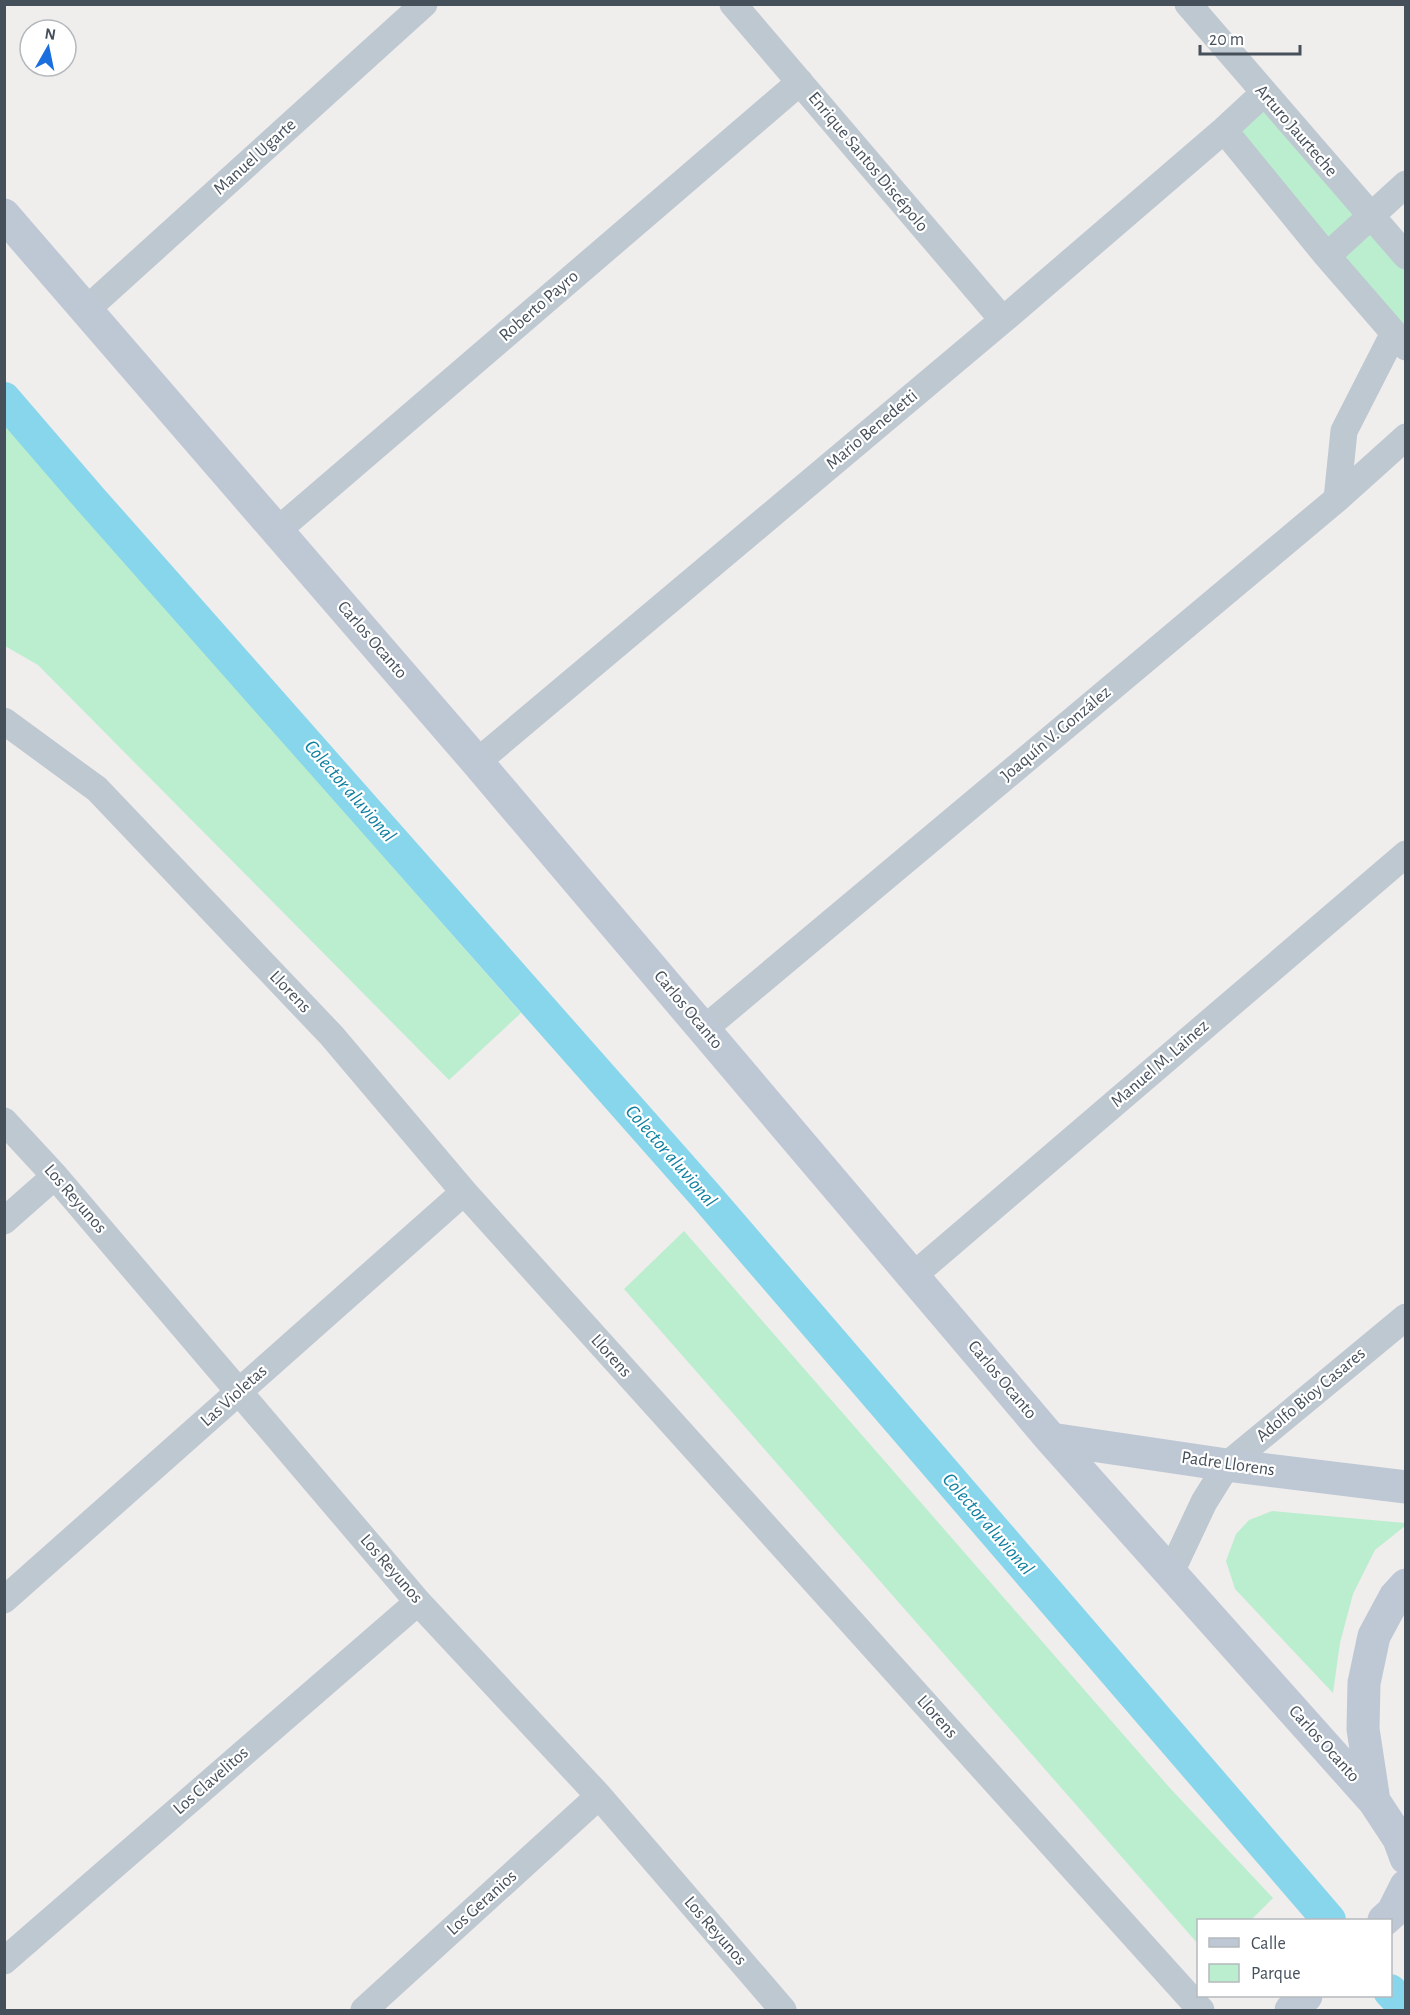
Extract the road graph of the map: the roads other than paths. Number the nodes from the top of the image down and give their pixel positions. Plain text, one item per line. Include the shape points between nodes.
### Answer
1 (424, 4) edge
2 (733, 4) edge
3 (1188, 4) edge
4 (800, 82) junction
5 (1264, 93) junction
6 (1224, 130) junction
7 (1406, 184) edge
8 (4, 215) edge
9 (1370, 216) junction
10 (1406, 255) edge
11 (1328, 256) junction
12 (86, 310) junction
13 (1002, 320) junction
14 (1400, 340) edge
15 (1406, 437) edge
16 (1336, 500) junction
17 (278, 530) junction
18 (4, 721) edge
19 (477, 762) junction
20 (1406, 854) edge
21 (704, 1029) junction
22 (4, 1121) edge
23 (56, 1176) junction
24 (464, 1192) junction
25 (4, 1221) edge
26 (914, 1275) junction
27 (1406, 1317) edge
28 (240, 1392) junction
29 (1051, 1439) junction
30 (1227, 1465) junction
31 (1406, 1487) edge
32 (1171, 1572) junction
33 (1406, 1585) edge
34 (4, 1600) edge
35 (418, 1602) junction
36 (599, 1796) junction
37 (1374, 1801) junction
38 (1406, 1858) edge
39 (1406, 1886) edge
40 (1385, 1919) edge
41 (4, 1961) edge
42 (1304, 1997) edge
43 (364, 2010) edge
44 (783, 2010) edge
45 (1201, 2010) edge
46 (1291, 2010) edge

1 - 12 street, Manuel Ugarte
2 - 4 street, Enrique Santos Discépolo
3 - 5 street, Arturo Jaurteche
4 - 13 street, Enrique Santos Discépolo
4 - 17 street, Roberto Payro
5 - 6 street, Mario Benedetti
5 - 9 street, Arturo Jaurteche
6 - 11 street
6 - 13 street, Mario Benedetti
7 - 9 street
8 - 12 street, Carlos Ocanto
9 - 10 street, Arturo Jaurteche
9 - 11 street
11 - 14 street
12 - 17 street, Carlos Ocanto
13 - 19 street, Mario Benedetti
14 - 16 street via 1344,431
15 - 16 street, Joaquín V. González
16 - 21 street, Joaquín V. González
17 - 19 street, Carlos Ocanto
18 - 24 street, Llorens via 97,789 332,1036
19 - 21 street, Carlos Ocanto
20 - 26 street, Manuel M. Lainez
21 - 26 street, Carlos Ocanto
22 - 23 street, Los Reyunos
23 - 25 street
23 - 28 street, Los Reyunos
24 - 28 street, Las Violetas
24 - 45 street, Llorens
26 - 29 street, Carlos Ocanto
27 - 30 street, Adolfo Bioy Casares
28 - 34 street, Las Violetas
28 - 35 street, Los Reyunos
29 - 30 street, Padre Llorens
29 - 32 street, Carlos Ocanto
30 - 31 street, Padre Llorens
30 - 32 street, Adolfo Bioy Casares via 1204,1502
32 - 37 street, Carlos Ocanto
33 - 37 street via 1374,1636 1364,1683 1362,1729
35 - 36 street, Los Reyunos
35 - 41 street, Los Clavelitos
36 - 43 street, Los Geranios
36 - 44 street, Los Reyunos
37 - 38 street, Carlos Ocanto via 1399,1839
39 - 40 street
42 - 46 street

